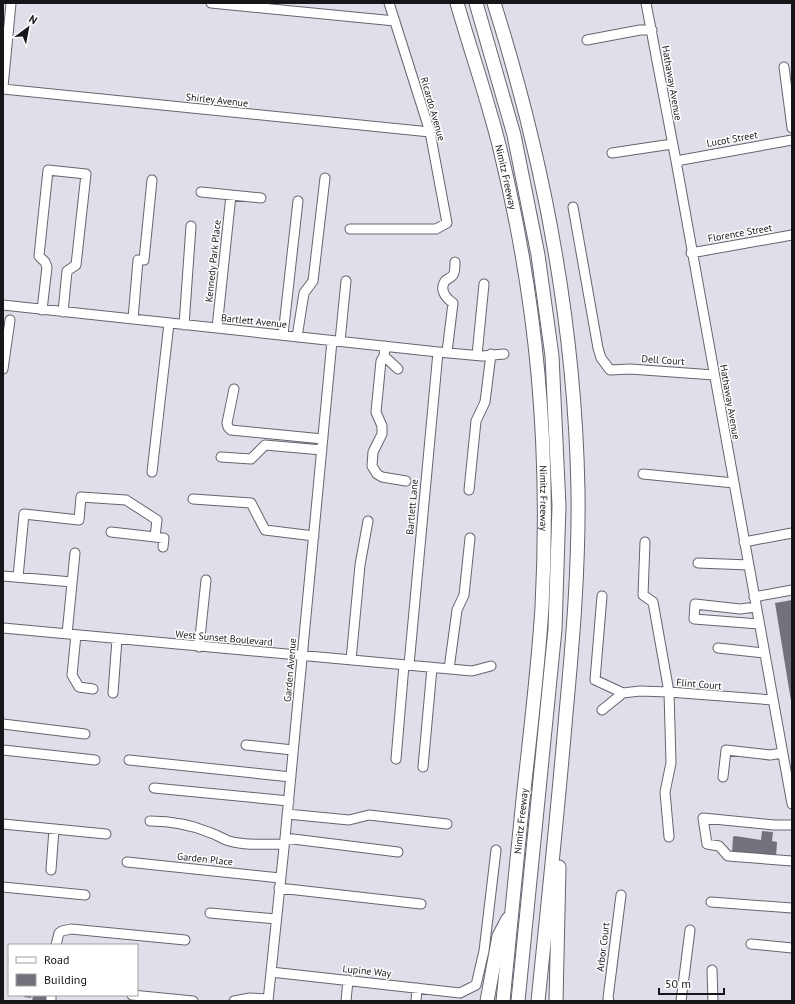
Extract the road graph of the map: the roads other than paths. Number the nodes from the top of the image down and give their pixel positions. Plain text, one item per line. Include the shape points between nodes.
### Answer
1 (11, 3) edge
2 (211, 3) edge
3 (389, 3) edge
4 (457, 3) edge
5 (476, 3) edge
6 (494, 3) edge
7 (646, 3) edge
8 (395, 21) junction
9 (652, 30) junction
10 (587, 40) dead end
11 (784, 67) dead end
12 (3, 88) edge
13 (792, 128) edge
14 (430, 132) junction
15 (792, 140) edge
16 (672, 144) junction
17 (612, 153) dead end
18 (676, 161) junction
19 (325, 178) dead end
20 (152, 180) dead end
21 (201, 192) dead end
22 (231, 195) junction
23 (261, 198) dead end
24 (298, 201) dead end
25 (573, 207) dead end
26 (191, 226) dead end
27 (350, 229) dead end
28 (792, 235) edge
29 (692, 252) junction
30 (455, 262) dead end
31 (346, 281) dead end
32 (484, 284) dead end
33 (3, 305) edge
34 (42, 310) junction
35 (63, 312) junction
36 (133, 319) junction
37 (10, 320) dead end
38 (169, 323) junction
39 (184, 325) junction
40 (216, 328) junction
41 (283, 335) junction
42 (297, 337) junction
43 (336, 341) junction
44 (385, 346) junction
45 (438, 352) junction
46 (447, 352) junction
47 (491, 354) junction
48 (504, 354) dead end
49 (477, 355) junction
50 (384, 356) junction
51 (3, 369) edge
52 (398, 370) dead end
53 (714, 376) junction
54 (234, 389) dead end
55 (323, 439) junction
56 (322, 450) junction
57 (221, 457) dead end
58 (152, 472) dead end
59 (643, 474) dead end
60 (406, 481) dead end
61 (734, 483) junction
62 (469, 490) dead end
63 (193, 500) dead end
64 (368, 521) dead end
65 (111, 532) dead end
66 (792, 533) edge
67 (314, 536) junction
68 (155, 537) junction
69 (470, 538) dead end
70 (645, 542) dead end
71 (744, 542) junction
72 (163, 547) dead end
73 (75, 554) dead end
74 (698, 563) dead end
75 (749, 565) junction
76 (3, 576) edge
77 (18, 578) junction
78 (206, 580) dead end
79 (72, 582) junction
80 (792, 590) edge
81 (602, 596) dead end
82 (754, 597) junction
83 (756, 607) junction
84 (759, 624) junction
85 (3, 628) edge
86 (67, 634) junction
87 (76, 635) junction
88 (117, 639) junction
89 (199, 647) junction
90 (718, 648) dead end
91 (764, 653) junction
92 (302, 655) junction
93 (351, 660) junction
94 (407, 665) junction
95 (491, 666) dead end
96 (432, 668) junction
97 (449, 669) junction
98 (93, 688) dead end
99 (669, 692) junction
100 (112, 693) dead end
101 (623, 693) junction
102 (773, 700) junction
103 (602, 710) dead end
104 (3, 724) edge
105 (85, 734) dead end
106 (246, 745) dead end
107 (3, 750) edge
108 (294, 750) junction
109 (782, 753) junction
110 (396, 759) dead end
111 (95, 760) dead end
112 (130, 760) dead end
113 (423, 767) dead end
114 (561, 773) junction
115 (291, 777) junction
116 (723, 778) dead end
117 (154, 788) dead end
118 (289, 801) junction
119 (792, 804) edge
120 (288, 814) junction
121 (150, 821) dead end
122 (3, 824) edge
123 (447, 824) dead end
124 (792, 825) edge
125 (54, 829) junction
126 (106, 834) dead end
127 (669, 837) dead end
128 (285, 841) junction
129 (496, 850) dead end
130 (398, 852) dead end
131 (792, 861) edge
132 (128, 862) dead end
133 (51, 870) dead end
134 (280, 878) junction
135 (3, 887) edge
136 (279, 888) junction
137 (621, 895) dead end
138 (85, 896) dead end
139 (711, 902) dead end
140 (421, 904) dead end
141 (792, 908) edge
142 (512, 910) junction
143 (210, 913) dead end
144 (276, 919) junction
145 (690, 930) dead end
146 (185, 940) dead end
147 (56, 944) edge
148 (751, 944) dead end
149 (792, 948) edge
150 (712, 970) dead end
151 (271, 972) junction
152 (348, 980) junction
153 (417, 988) junction
154 (138, 996) edge
155 (268, 1000) edge
156 (193, 1001) edge
157 (234, 1001) edge
158 (346, 1001) edge
159 (416, 1001) edge
160 (487, 1001) edge
161 (503, 1001) edge
162 (518, 1001) edge
163 (538, 1001) edge
164 (556, 1001) edge
165 (609, 1001) edge
166 (681, 1001) edge
167 (713, 1001) edge

1 - 12 street
2 - 8 street
3 - 8 street, Ricardo Avenue
4 - 142 highway, Nimitz Freeway via 500,147 512,203 532,317 542,429 542,608
5 - 162 highway via 514,136 538,255 552,356 559,506 556,629
6 - 114 highway via 520,91 546,198 563,298 572,374 578,490 578,553
7 - 9 street, Hathaway Avenue
8 - 14 street, Ricardo Avenue
9 - 10 street
9 - 16 street, Hathaway Avenue
11 - 13 street
12 - 14 street, Shirley Avenue
14 - 27 street, Ricardo Avenue via 447,223 436,229
15 - 18 street, Lucot Street
16 - 17 street
16 - 18 street, Hathaway Avenue
18 - 29 street, Hathaway Avenue
19 - 42 street via 313,281 304,293
20 - 36 street via 144,260 138,260
21 - 22 street
22 - 23 street
22 - 40 street, Kennedy Park Place
24 - 41 street
25 - 53 street, Dell Court via 598,348 601,358 610,370 630,369
26 - 39 street
28 - 29 street, Florence Street
29 - 53 street, Hathaway Avenue
30 - 46 street via 453,275 445,282 443,293 453,303
31 - 43 street, Garden Avenue
32 - 49 street
33 - 34 street, Bartlett Avenue
34 - 35 street, Bartlett Avenue
34 - 35 street via 46,267 39,256 48,170 86,174 76,266 67,271
35 - 36 street, Bartlett Avenue
36 - 38 street, Bartlett Avenue
37 - 51 street
38 - 39 street, Bartlett Avenue
38 - 58 street
39 - 40 street, Bartlett Avenue
40 - 41 street, Bartlett Avenue
41 - 42 street, Bartlett Avenue
42 - 43 street, Bartlett Avenue
43 - 44 street, Bartlett Avenue
43 - 55 street, Garden Avenue
44 - 45 street, Bartlett Avenue
44 - 50 street
45 - 46 street, Bartlett Avenue
45 - 94 street, Bartlett Lane
46 - 49 street, Bartlett Avenue
47 - 48 street, Bartlett Avenue
47 - 49 street, Bartlett Avenue
47 - 62 street via 485,402 476,421
50 - 52 street
50 - 60 street via 381,361 376,412 382,426 382,434 373,452 372,466 382,477
53 - 61 street, Hathaway Avenue
54 - 55 street via 227,423 231,430
55 - 56 street, Garden Avenue
56 - 57 street via 265,445 251,460
56 - 67 street, Garden Avenue
59 - 61 street
61 - 71 street, Hathaway Avenue
63 - 67 street via 251,502 265,530
64 - 93 street
65 - 68 street
66 - 71 street
67 - 92 street, Garden Avenue
68 - 72 street via 164,538
68 - 77 street via 157,520 126,500 81,497 79,520 24,514
69 - 97 street via 464,595 456,610
70 - 99 street via 643,595 654,602
71 - 75 street, Hathaway Avenue
73 - 79 street
74 - 75 street
75 - 82 street, Hathaway Avenue
76 - 77 street
77 - 79 street
78 - 89 street
79 - 86 street
80 - 82 street
81 - 101 street via 595,680
82 - 83 street, Hathaway Avenue
83 - 84 street, Hathaway Avenue
83 - 84 street via 740,609 695,604 694,619
84 - 91 street, Hathaway Avenue
85 - 86 street, West Sunset Boulevard
86 - 87 street, West Sunset Boulevard
87 - 88 street, West Sunset Boulevard
87 - 98 street via 72,675 80,687
88 - 89 street, West Sunset Boulevard
88 - 100 street
89 - 92 street, West Sunset Boulevard
90 - 91 street
91 - 102 street, Hathaway Avenue
92 - 93 street, West Sunset Boulevard
92 - 108 street, Garden Avenue
93 - 94 street, West Sunset Boulevard
94 - 96 street, West Sunset Boulevard
94 - 110 street, Bartlett Lane
95 - 97 street, West Sunset Boulevard via 472,671
96 - 97 street, West Sunset Boulevard
96 - 113 street
99 - 101 street, Flint Court
99 - 102 street, Flint Court
99 - 127 street via 671,763 665,792
101 - 103 street
102 - 109 street, Hathaway Avenue
104 - 105 street
106 - 108 street
107 - 111 street
108 - 115 street, Garden Avenue
109 - 116 street via 770,755 726,750
109 - 119 street, Hathaway Avenue
112 - 115 street
114 - 163 highway
114 - 164 highway
115 - 118 street, Garden Avenue
117 - 118 street
118 - 120 street, Garden Avenue
120 - 123 street via 349,820 369,815
120 - 128 street, Garden Avenue
121 - 128 street via 180,824 248,844
122 - 125 street
124 - 131 street via 703,818 707,844 719,846 728,856
125 - 126 street
125 - 133 street
128 - 130 street
128 - 134 street, Garden Avenue
129 - 153 street, Lupine Way via 484,951 476,985 460,992
132 - 134 street, Garden Place
134 - 136 street, Garden Avenue
135 - 138 street
136 - 140 street
136 - 144 street, Garden Avenue
137 - 165 street, Arbor Court
139 - 141 street
142 - 160 highway via 499,936
142 - 161 highway, Nimitz Freeway
143 - 144 street
144 - 151 street, Garden Avenue
145 - 166 street
146 - 147 street via 71,929 58,933
148 - 149 street
150 - 167 street
151 - 152 street, Lupine Way
151 - 155 street, Garden Avenue
152 - 153 street, Lupine Way
152 - 158 street
153 - 159 street
154 - 156 street
155 - 157 street via 250,998

